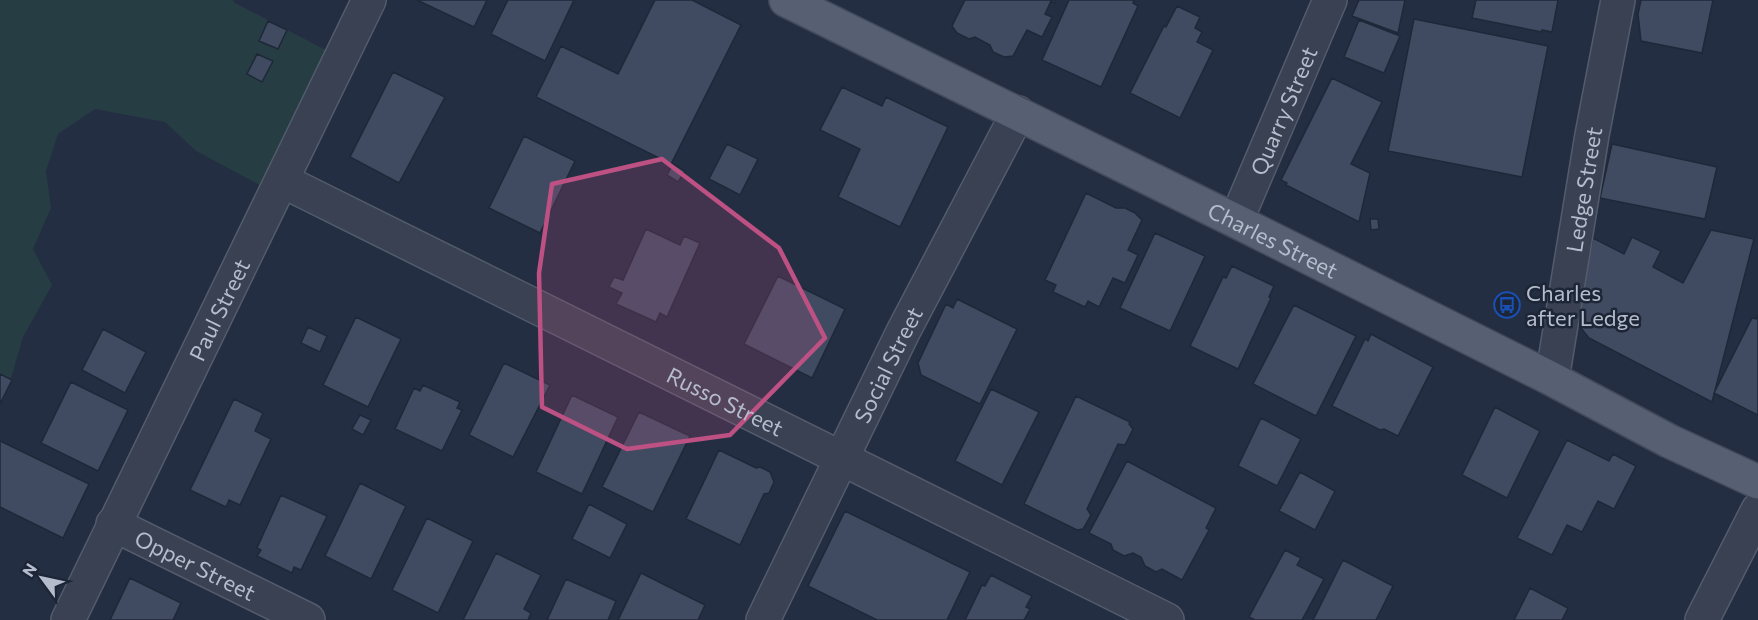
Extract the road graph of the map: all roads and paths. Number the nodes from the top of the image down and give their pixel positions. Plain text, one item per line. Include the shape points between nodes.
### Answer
1 (369, 0) edge
2 (786, 0) edge
3 (1330, 0) edge
4 (1618, 0) edge
5 (821, 8) edge
6 (1018, 112) junction
7 (283, 181) junction
8 (1236, 221) junction
9 (1552, 379) junction
10 (841, 458) junction
11 (1758, 482) edge
12 (1758, 510) edge
13 (113, 524) junction
14 (68, 620) edge
15 (308, 620) edge
16 (763, 620) edge
17 (1167, 620) edge
18 (1702, 620) edge

1 - 7 street, Paul Street
2 - 5 main road, Charles Street
3 - 8 street, Quarry Street
4 - 9 street, Ledge Street
5 - 6 main road, Charles Street
6 - 8 main road, Charles Street
6 - 10 street, Social Street
7 - 10 street, Russo Street
7 - 13 street, Paul Street
8 - 9 main road, Charles Street
9 - 11 main road, Charles Street via 1669,441
10 - 16 street, Social Street
10 - 17 street, Russo Street
12 - 18 street
13 - 14 street, Paul Street
13 - 15 street, Opper Street

